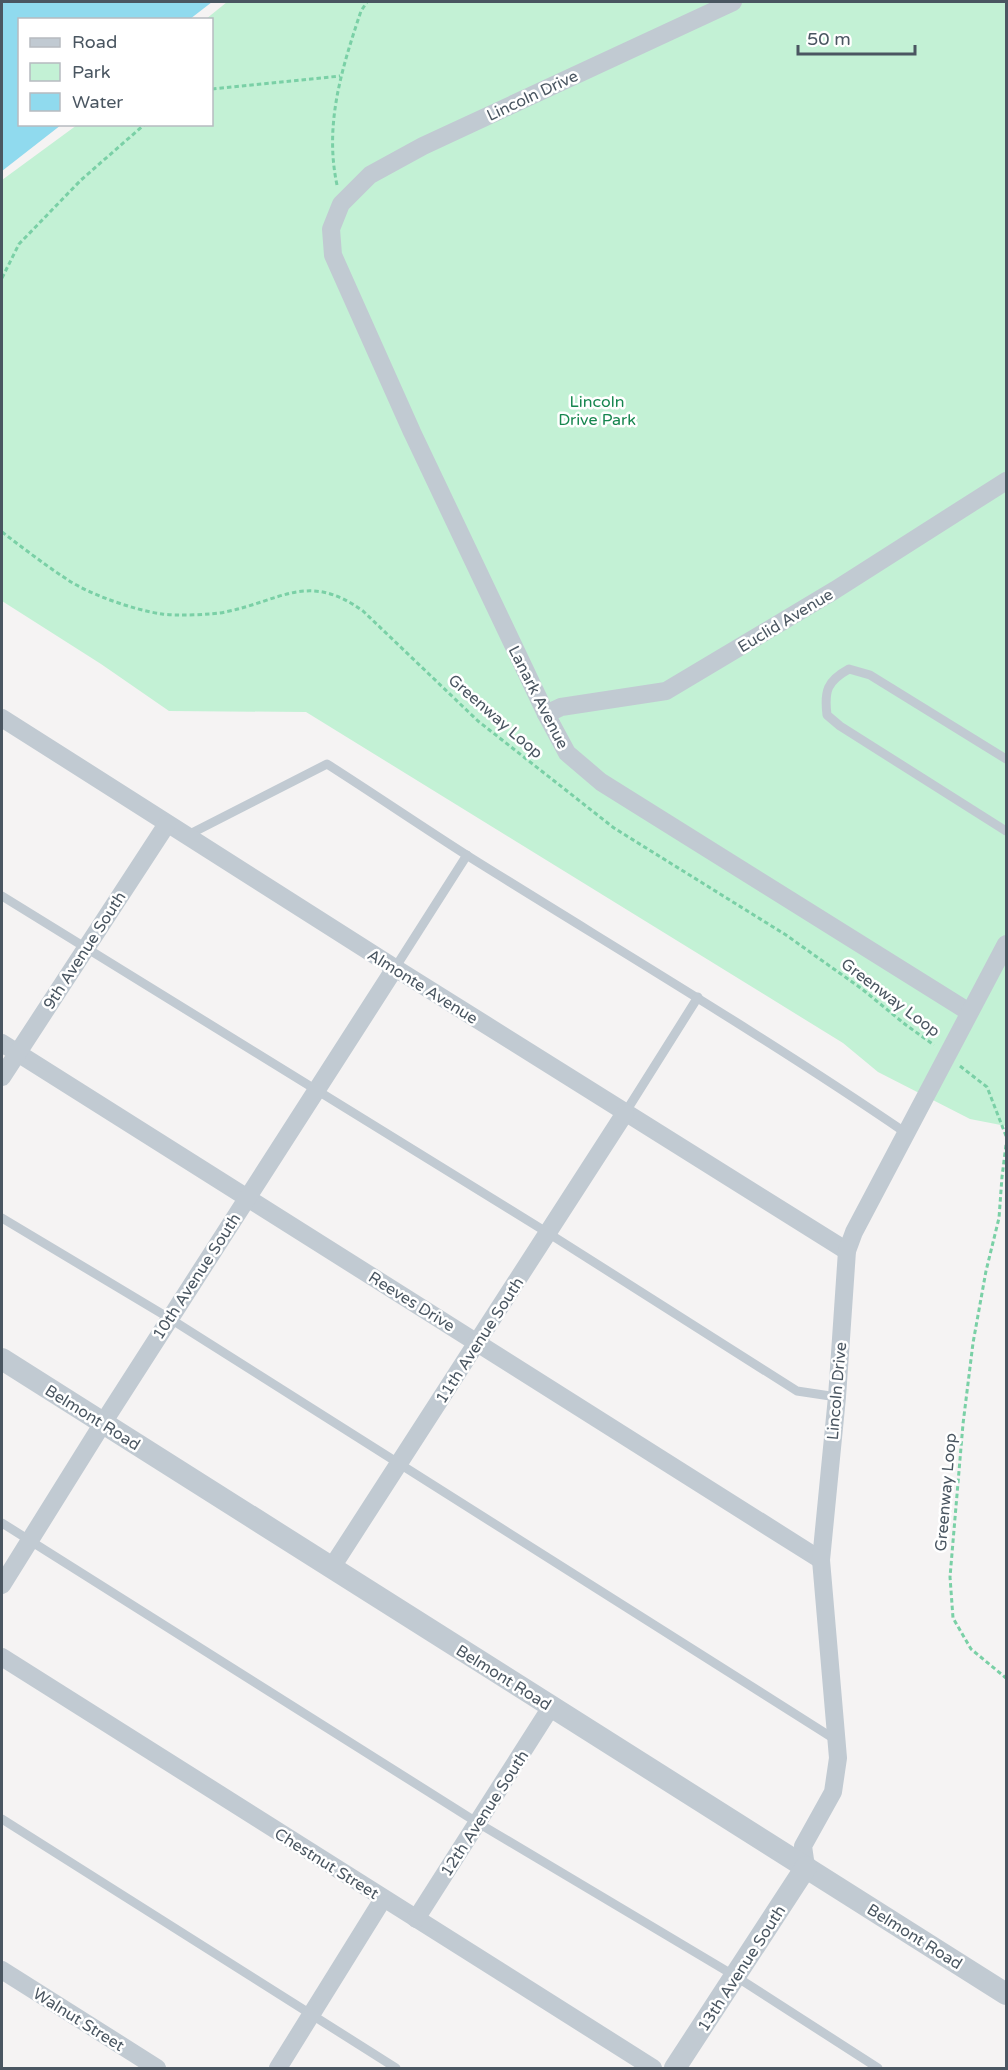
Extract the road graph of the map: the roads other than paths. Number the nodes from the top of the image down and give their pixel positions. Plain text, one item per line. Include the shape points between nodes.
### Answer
1 (733, 2) edge
2 (342, 204) joint
3 (1006, 481) edge
4 (546, 714) junction
5 (2, 718) edge
6 (1006, 759) edge
7 (167, 824) junction
8 (1006, 831) edge
9 (186, 836) junction
10 (467, 855) junction
11 (2, 896) edge
12 (1006, 944) edge
13 (86, 948) junction
14 (394, 968) junction
15 (698, 997) junction
16 (969, 1012) junction
17 (2, 1043) edge
18 (17, 1053) junction
19 (2, 1077) edge
20 (316, 1090) junction
21 (625, 1113) junction
22 (906, 1133) junction
23 (247, 1197) junction
24 (2, 1218) edge
25 (548, 1233) junction
26 (847, 1251) junction
27 (169, 1318) junction
28 (477, 1343) junction
29 (2, 1359) edge
30 (837, 1397) junction
31 (102, 1423) junction
32 (399, 1464) junction
33 (2, 1523) edge
34 (29, 1540) junction
35 (821, 1560) junction
36 (332, 1568) junction
37 (2, 1585) edge
38 (2, 1657) edge
39 (552, 1707) junction
40 (837, 1740) junction
41 (2, 1819) edge
42 (477, 1822) junction
43 (807, 1867) junction
44 (383, 1899) junction
45 (416, 1919) junction
46 (2, 1970) edge
47 (735, 1976) junction
48 (1006, 1994) edge
49 (311, 2014) junction
50 (157, 2068) edge
51 (278, 2068) edge
52 (396, 2068) edge
53 (653, 2068) edge
54 (675, 2068) edge
55 (878, 2068) edge

1 - 2 street, Lincoln Drive via 423,146 370,175
2 - 4 street, Lanark Avenue via 331,229 333,255
3 - 4 street, Euclid Avenue via 666,691 561,707
4 - 16 street, Lanark Avenue via 567,753 601,782
5 - 7 street, Almonte Avenue
6 - 8 lane via 870,675 849,669 835,677 825,697 827,715 840,726
7 - 9 street, Almonte Avenue
7 - 13 street, 9th Avenue South
9 - 10 lane via 327,764
9 - 14 street, Almonte Avenue
10 - 14 lane
10 - 15 lane
11 - 13 lane
12 - 16 street, Lincoln Drive
13 - 18 street, 9th Avenue South
13 - 20 lane
14 - 20 street, 10th Avenue South
14 - 21 street, Almonte Avenue
15 - 21 lane
15 - 22 lane
16 - 22 street, Lincoln Drive
17 - 18 street, Reeves Drive
18 - 19 street, 9th Avenue South
18 - 23 street, Reeves Drive
20 - 23 street, 10th Avenue South
20 - 25 lane
21 - 25 street, 11th Avenue South
21 - 26 street, Almonte Avenue
22 - 26 street, Lincoln Drive
23 - 27 street, 10th Avenue South
23 - 28 street, Reeves Drive
24 - 27 lane
25 - 28 street, 11th Avenue South
25 - 30 lane via 796,1391
26 - 30 street, Lincoln Drive
27 - 31 street, 10th Avenue South
27 - 32 lane
28 - 32 street, 11th Avenue South
28 - 35 street, Reeves Drive
29 - 31 street, Belmont Road
30 - 35 street, Lincoln Drive
31 - 34 street, 10th Avenue South
31 - 36 street, Belmont Road
32 - 36 street, 11th Avenue South
32 - 40 lane
33 - 34 lane
34 - 37 street, 10th Avenue South
34 - 42 lane
35 - 40 street, Lincoln Drive
36 - 39 street, Belmont Road
38 - 44 street, Chestnut Street
39 - 42 street, 12th Avenue South
39 - 43 street, Belmont Road
40 - 43 street, Lincoln Drive via 833,1792 803,1846
41 - 49 lane
42 - 45 street, 12th Avenue South
42 - 47 lane
43 - 47 street, 13th Avenue South
43 - 48 street, Belmont Road
44 - 45 street, Chestnut Street
44 - 49 street
45 - 53 street, Chestnut Street
46 - 50 street, Walnut Street
47 - 54 street, 13th Avenue South
47 - 55 lane
49 - 51 street
49 - 52 lane

